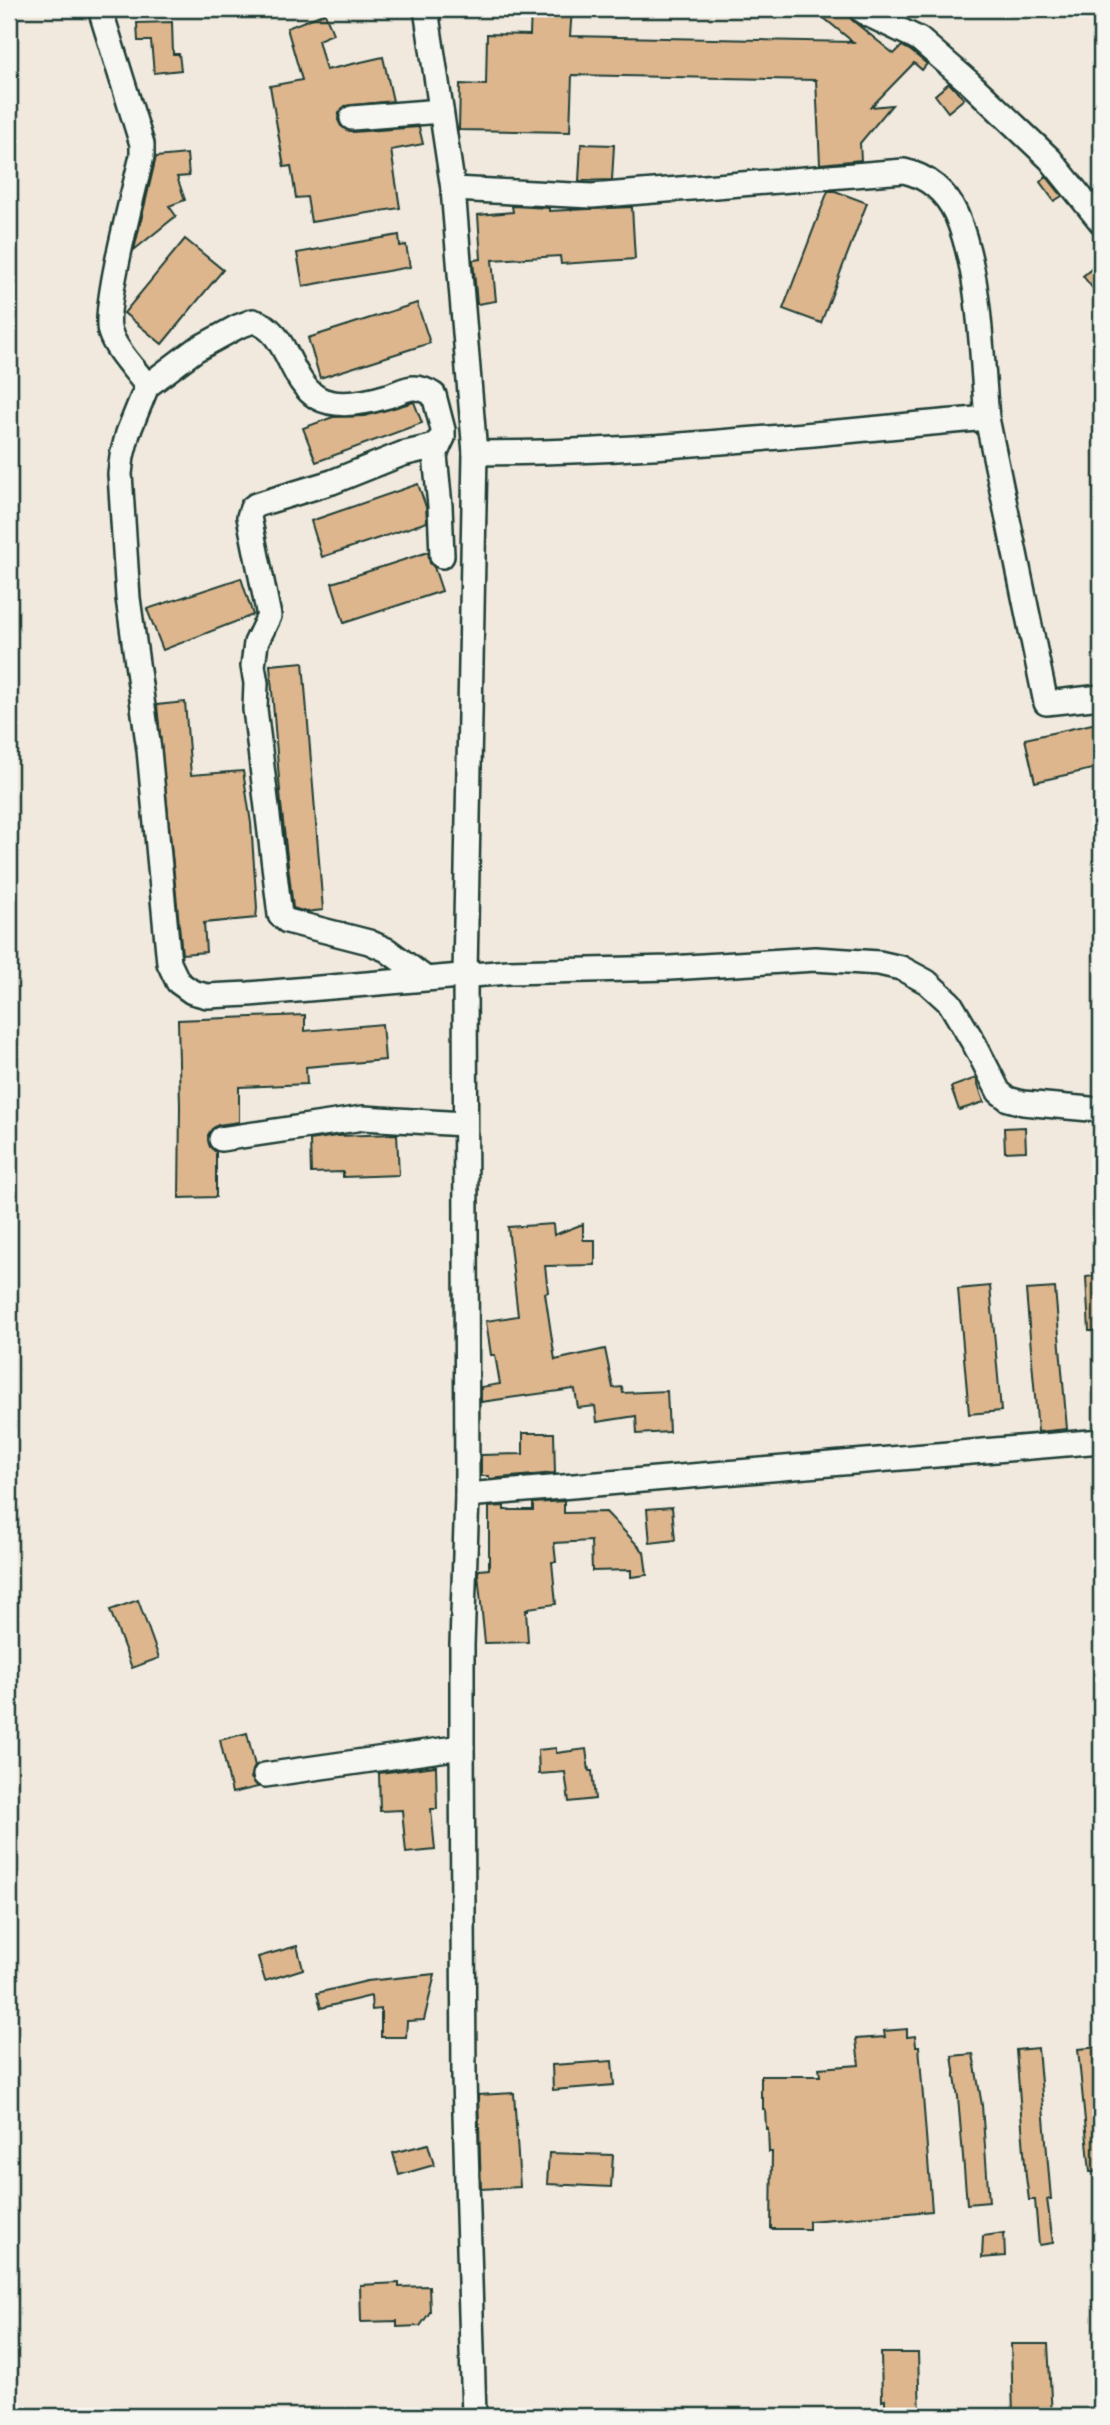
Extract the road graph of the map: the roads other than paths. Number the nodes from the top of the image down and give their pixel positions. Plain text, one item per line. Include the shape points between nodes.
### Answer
1 (100, 9) edge
2 (426, 9) edge
3 (860, 9) edge
4 (441, 111) junction
5 (352, 118) dead end
6 (453, 188) junction
7 (1101, 222) edge
8 (147, 386) junction
9 (987, 418) junction
10 (443, 437) junction
11 (475, 453) junction
12 (442, 556) dead end
13 (1101, 697) edge
14 (464, 974) junction
15 (425, 978) junction
16 (1101, 1110) edge
17 (464, 1124) junction
18 (221, 1139) dead end
19 (1101, 1441) edge
20 (467, 1495) junction
21 (462, 1748) junction
22 (265, 1775) dead end
23 (474, 2416) edge

1 - 8 street via 142,144 108,322 110,334
2 - 4 street
3 - 7 street via 919,38 970,83 1050,159
4 - 5 street
4 - 6 street
6 - 9 street via 592,196 904,171 919,174 935,185 955,212 972,265
6 - 11 street
8 - 10 street via 195,350 253,321 272,332 299,379 319,399 346,403 414,388 426,390 434,395
8 - 15 street via 122,456 120,492 172,973 183,987 207,996
9 - 11 street via 628,450
9 - 13 street via 1046,703
10 - 12 street via 435,456
10 - 15 street via 432,447 256,505 249,517 269,616 256,643 253,666 280,915 287,921 369,942
11 - 14 street
14 - 15 street
14 - 16 street via 815,959 879,963 927,982 950,1003 999,1092 1008,1098
14 - 17 street
17 - 18 street via 363,1118
17 - 20 street
19 - 20 street
20 - 21 street
21 - 22 street
21 - 23 street via 464,2092

